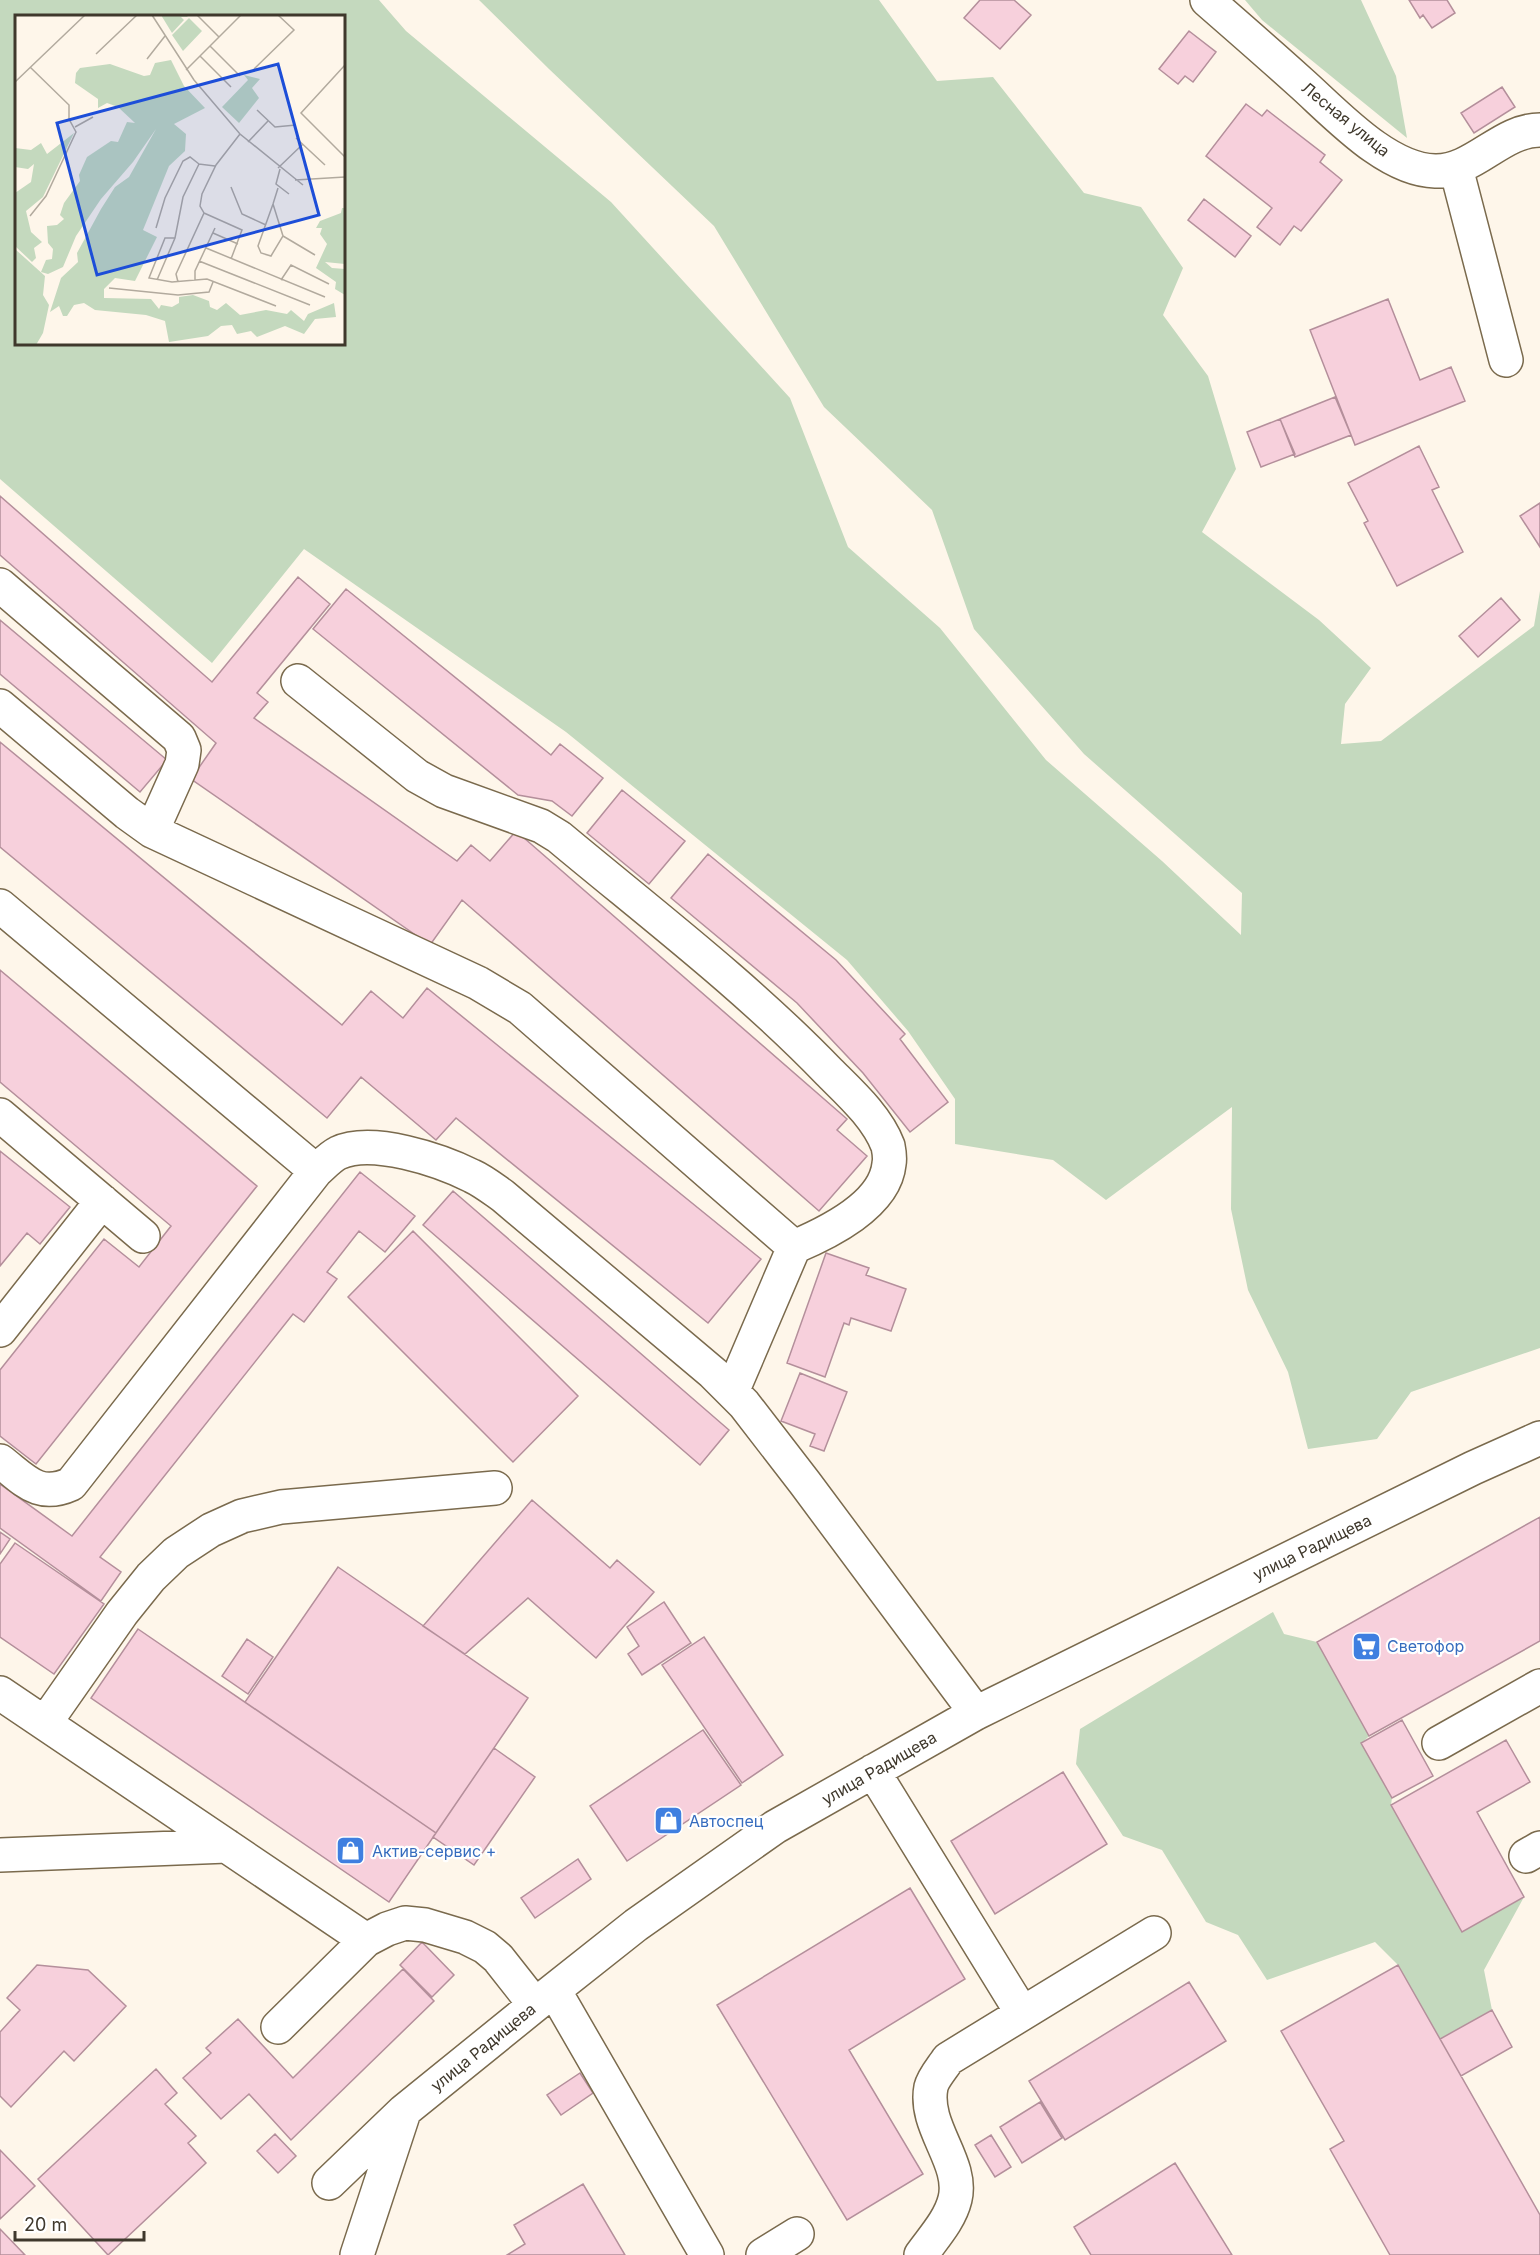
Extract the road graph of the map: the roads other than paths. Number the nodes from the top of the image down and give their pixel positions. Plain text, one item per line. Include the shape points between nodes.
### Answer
1 (1207, 0) edge
2 (1540, 129) edge
3 (1456, 168) junction
4 (1506, 360) dead end
5 (0, 585) edge
6 (298, 681) dead end
7 (0, 706) edge
8 (152, 831) junction
9 (0, 906) edge
10 (0, 1115) edge
11 (316, 1171) junction
12 (102, 1202) junction
13 (143, 1236) dead end
14 (794, 1247) junction
15 (0, 1330) edge
16 (732, 1392) junction
17 (1540, 1438) edge
18 (0, 1461) edge
19 (495, 1488) dead end
20 (1540, 1686) edge
21 (0, 1693) edge
22 (976, 1713) junction
23 (45, 1724) junction
24 (1439, 1743) dead end
25 (873, 1772) junction
26 (227, 1846) junction
27 (0, 1855) edge
28 (1154, 1933) dead end
29 (366, 1940) junction
30 (544, 1997) junction
31 (1022, 2013) junction
32 (278, 2027) dead end
33 (404, 2111) junction
34 (329, 2183) dead end
35 (797, 2234) dead end
36 (357, 2255) edge
37 (707, 2255) edge
38 (763, 2255) edge
39 (921, 2255) edge

1 - 3 street, Лесная улица via 1372,145 1410,166 1435,171
2 - 3 street, Лесная улица via 1515,134
3 - 4 street
5 - 8 street via 179,738 184,750 182,764
6 - 14 street via 417,776 444,791 541,826 559,837 773,1017 858,1101 888,1147 890,1163 885,1179 873,1196 842,1224
7 - 8 street
8 - 14 street via 478,983 520,1008
9 - 11 street
10 - 12 street
11 - 16 street via 337,1153 365,1147 448,1164 475,1177 503,1196
11 - 18 street via 71,1484 56,1491 44,1490
12 - 13 street
12 - 15 street
14 - 16 street
16 - 22 street via 805,1482
17 - 22 street, улица Радищева
19 - 23 street via 281,1506 242,1516 211,1530 176,1553 151,1577
20 - 24 street
21 - 23 street
22 - 25 street, улица Радищева
23 - 26 street
25 - 30 street, улица Радищева via 775,1827 636,1925
25 - 31 street
26 - 27 street
26 - 29 street
28 - 31 street
29 - 30 street via 405,1923 465,1937 484,1947
29 - 32 street
30 - 33 street, улица Радищева
30 - 37 street
31 - 39 street via 948,2059 931,2086 932,2119 956,2176 956,2199
33 - 34 street, улица Радищева
33 - 36 street
35 - 38 street

